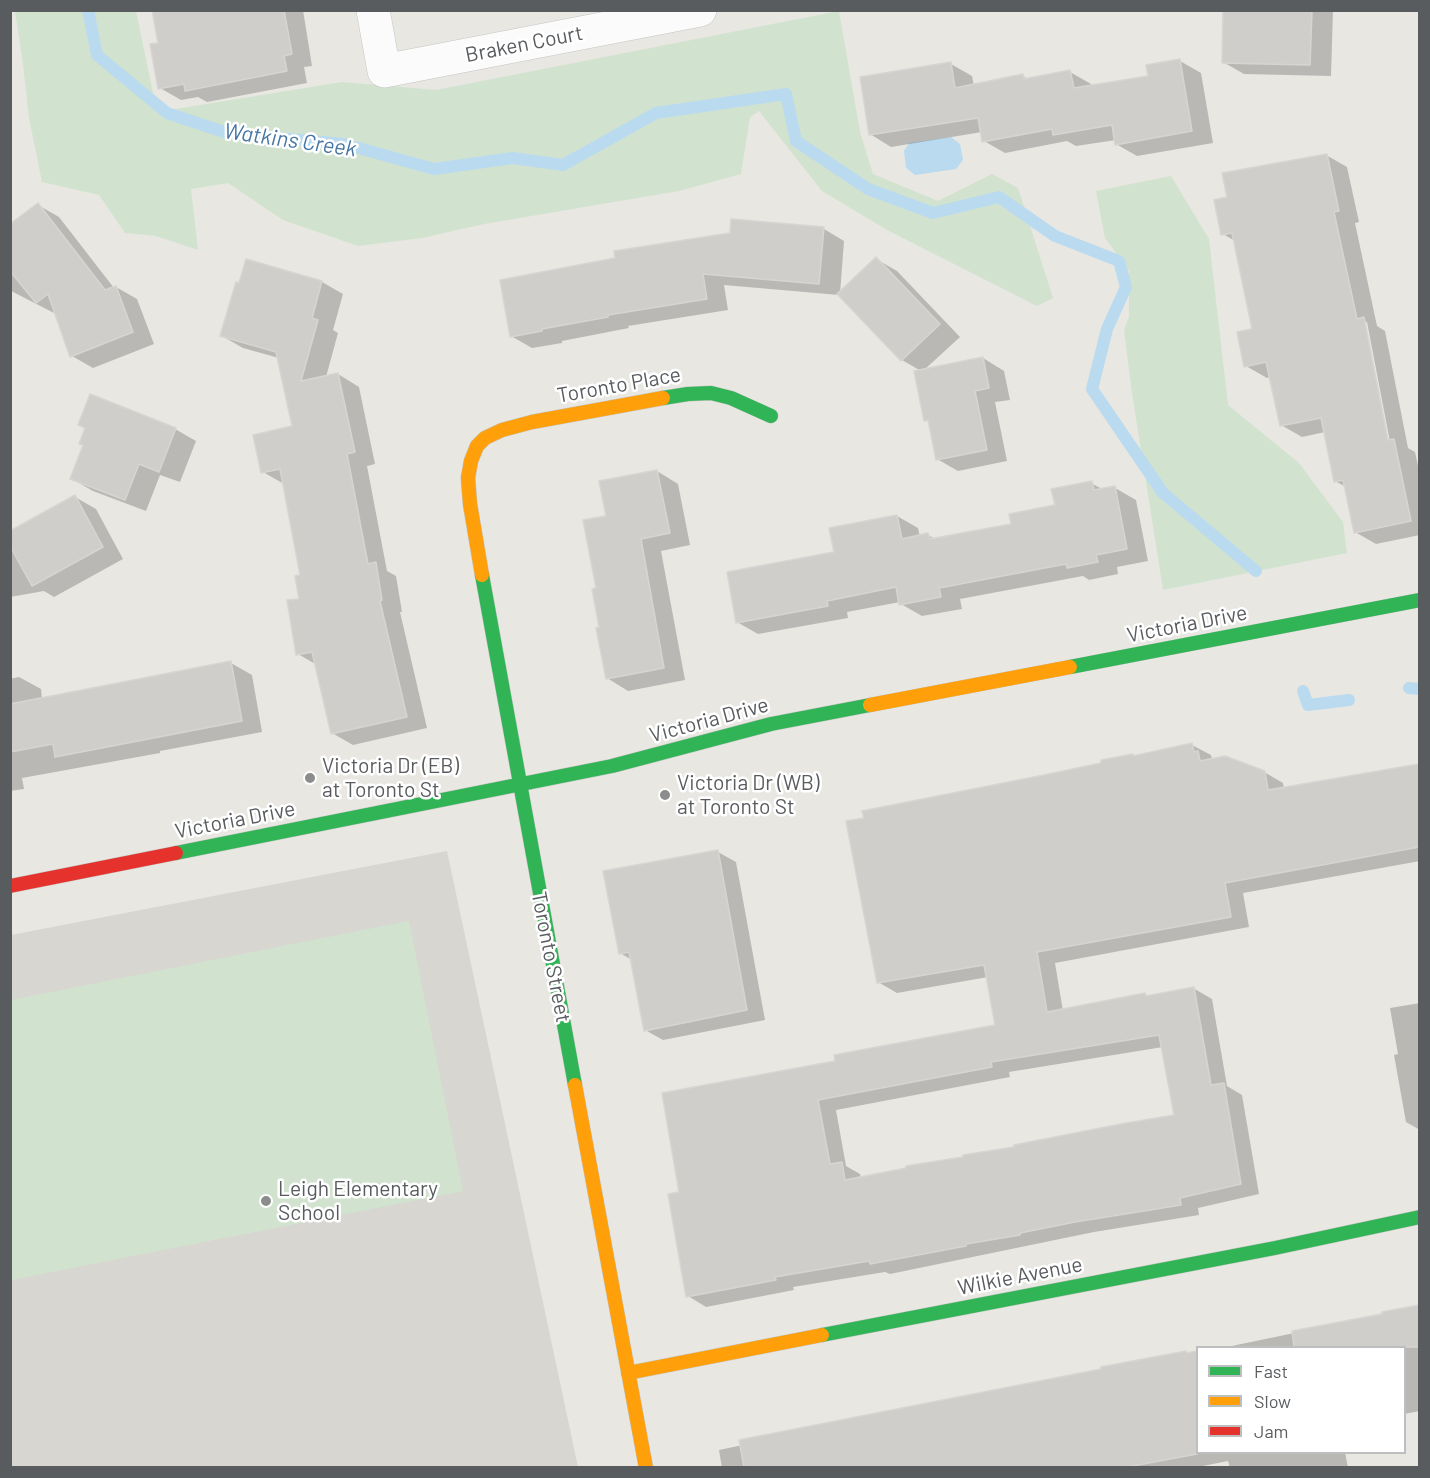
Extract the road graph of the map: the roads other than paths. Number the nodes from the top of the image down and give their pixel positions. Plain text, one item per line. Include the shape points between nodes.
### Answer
1 (372, 10) edge
2 (700, 10) edge
3 (771, 416) dead end
4 (477, 446) joint
5 (1419, 600) edge
6 (519, 785) junction
7 (10, 886) edge
8 (1419, 1217) edge
9 (628, 1373) junction
10 (646, 1467) edge

1 - 2 street, Braken Court via 384,70
3 - 4 street, Toronto Place via 731,398 688,393 532,422 493,433
4 - 6 street, Toronto Street via 468,478 469,497
5 - 6 street, Victoria Drive via 771,724 619,765
6 - 7 street, Victoria Drive
6 - 9 street, Toronto Street
8 - 9 street, Wilkie Avenue
9 - 10 street, Toronto Street

